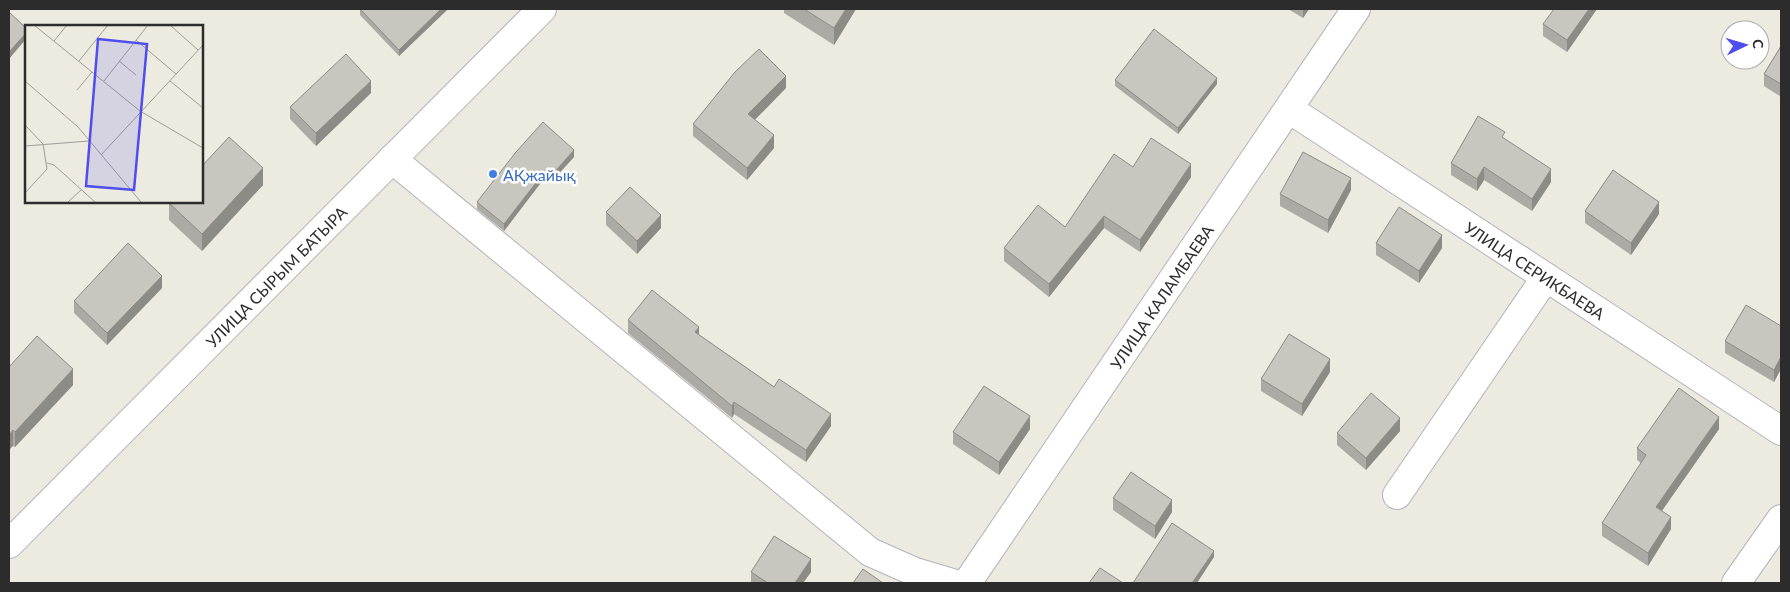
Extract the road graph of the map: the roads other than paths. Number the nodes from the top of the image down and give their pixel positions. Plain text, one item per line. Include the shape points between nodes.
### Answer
1 (542, 9) edge
2 (1356, 9) edge
3 (1289, 109) junction
4 (392, 159) junction
5 (1546, 277) junction
6 (1781, 431) edge
7 (1397, 495) dead end
8 (1781, 519) edge
9 (9, 544) edge
10 (952, 583) edge
11 (967, 583) edge
12 (1736, 583) edge

1 - 4 street, УЛИЦА СЫРЫМ БАТЫРА
2 - 3 street, УЛИЦА КАЛАМБАЕВА
3 - 5 street, УЛИЦА СЕРИКБАЕВА
3 - 11 street, УЛИЦА КАЛАМБАЕВА
4 - 9 street, УЛИЦА СЫРЫМ БАТЫРА
4 - 10 street via 870,552 915,572
5 - 6 street, УЛИЦА СЕРИКБАЕВА
5 - 7 street
8 - 12 street

